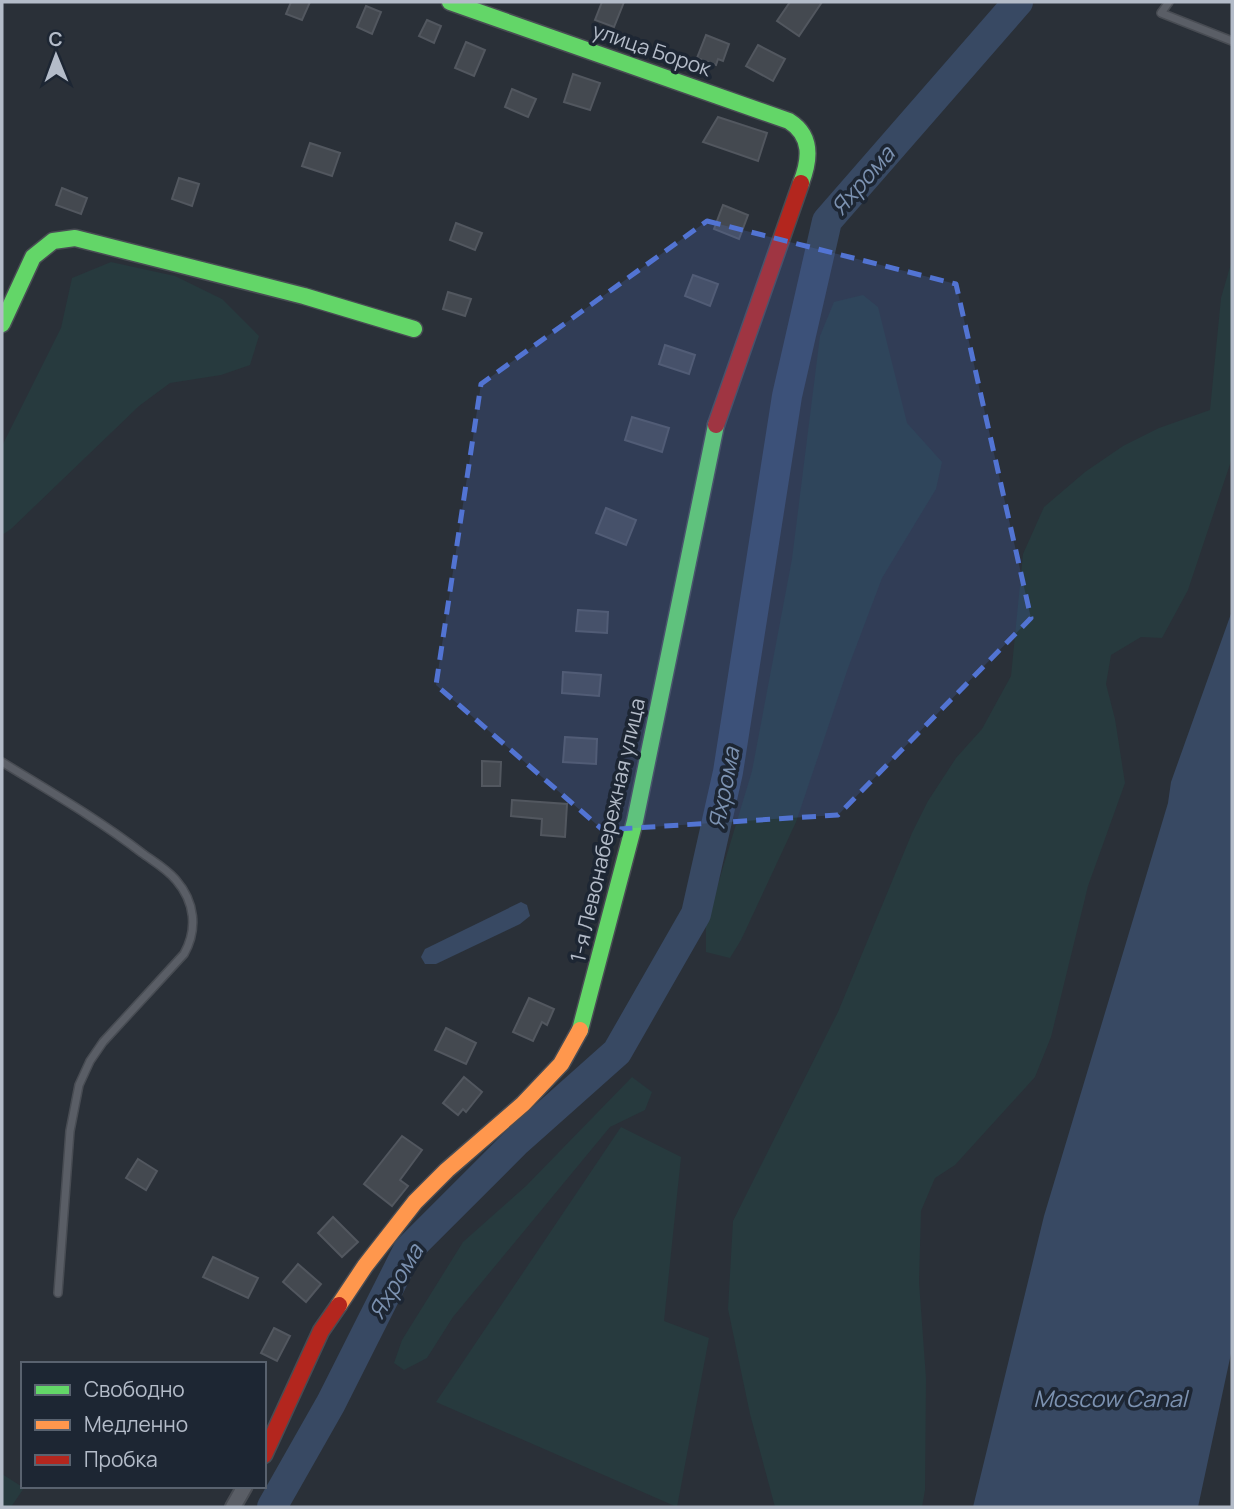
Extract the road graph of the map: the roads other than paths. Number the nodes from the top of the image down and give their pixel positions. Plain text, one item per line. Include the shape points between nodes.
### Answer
1 (450, 2) edge
2 (1169, 2) edge
3 (1232, 41) edge
4 (800, 125) joint
5 (2, 324) edge
6 (414, 329) dead end
7 (2, 762) edge
8 (58, 1293) dead end
9 (266, 1451) edge
10 (245, 1488) edge
11 (233, 1507) edge

1 - 4 street, улица Борок
2 - 3 lane via 1161,13
4 - 9 street, 1-я Левонабережная улица via 808,142 807,165 712,436 635,821 581,1028 561,1064 415,1202 365,1266 321,1331
5 - 6 street via 33,257 53,242 75,238
7 - 8 lane via 109,828 175,879 192,910 191,941 184,954 103,1042 79,1085 70,1131
10 - 11 street

